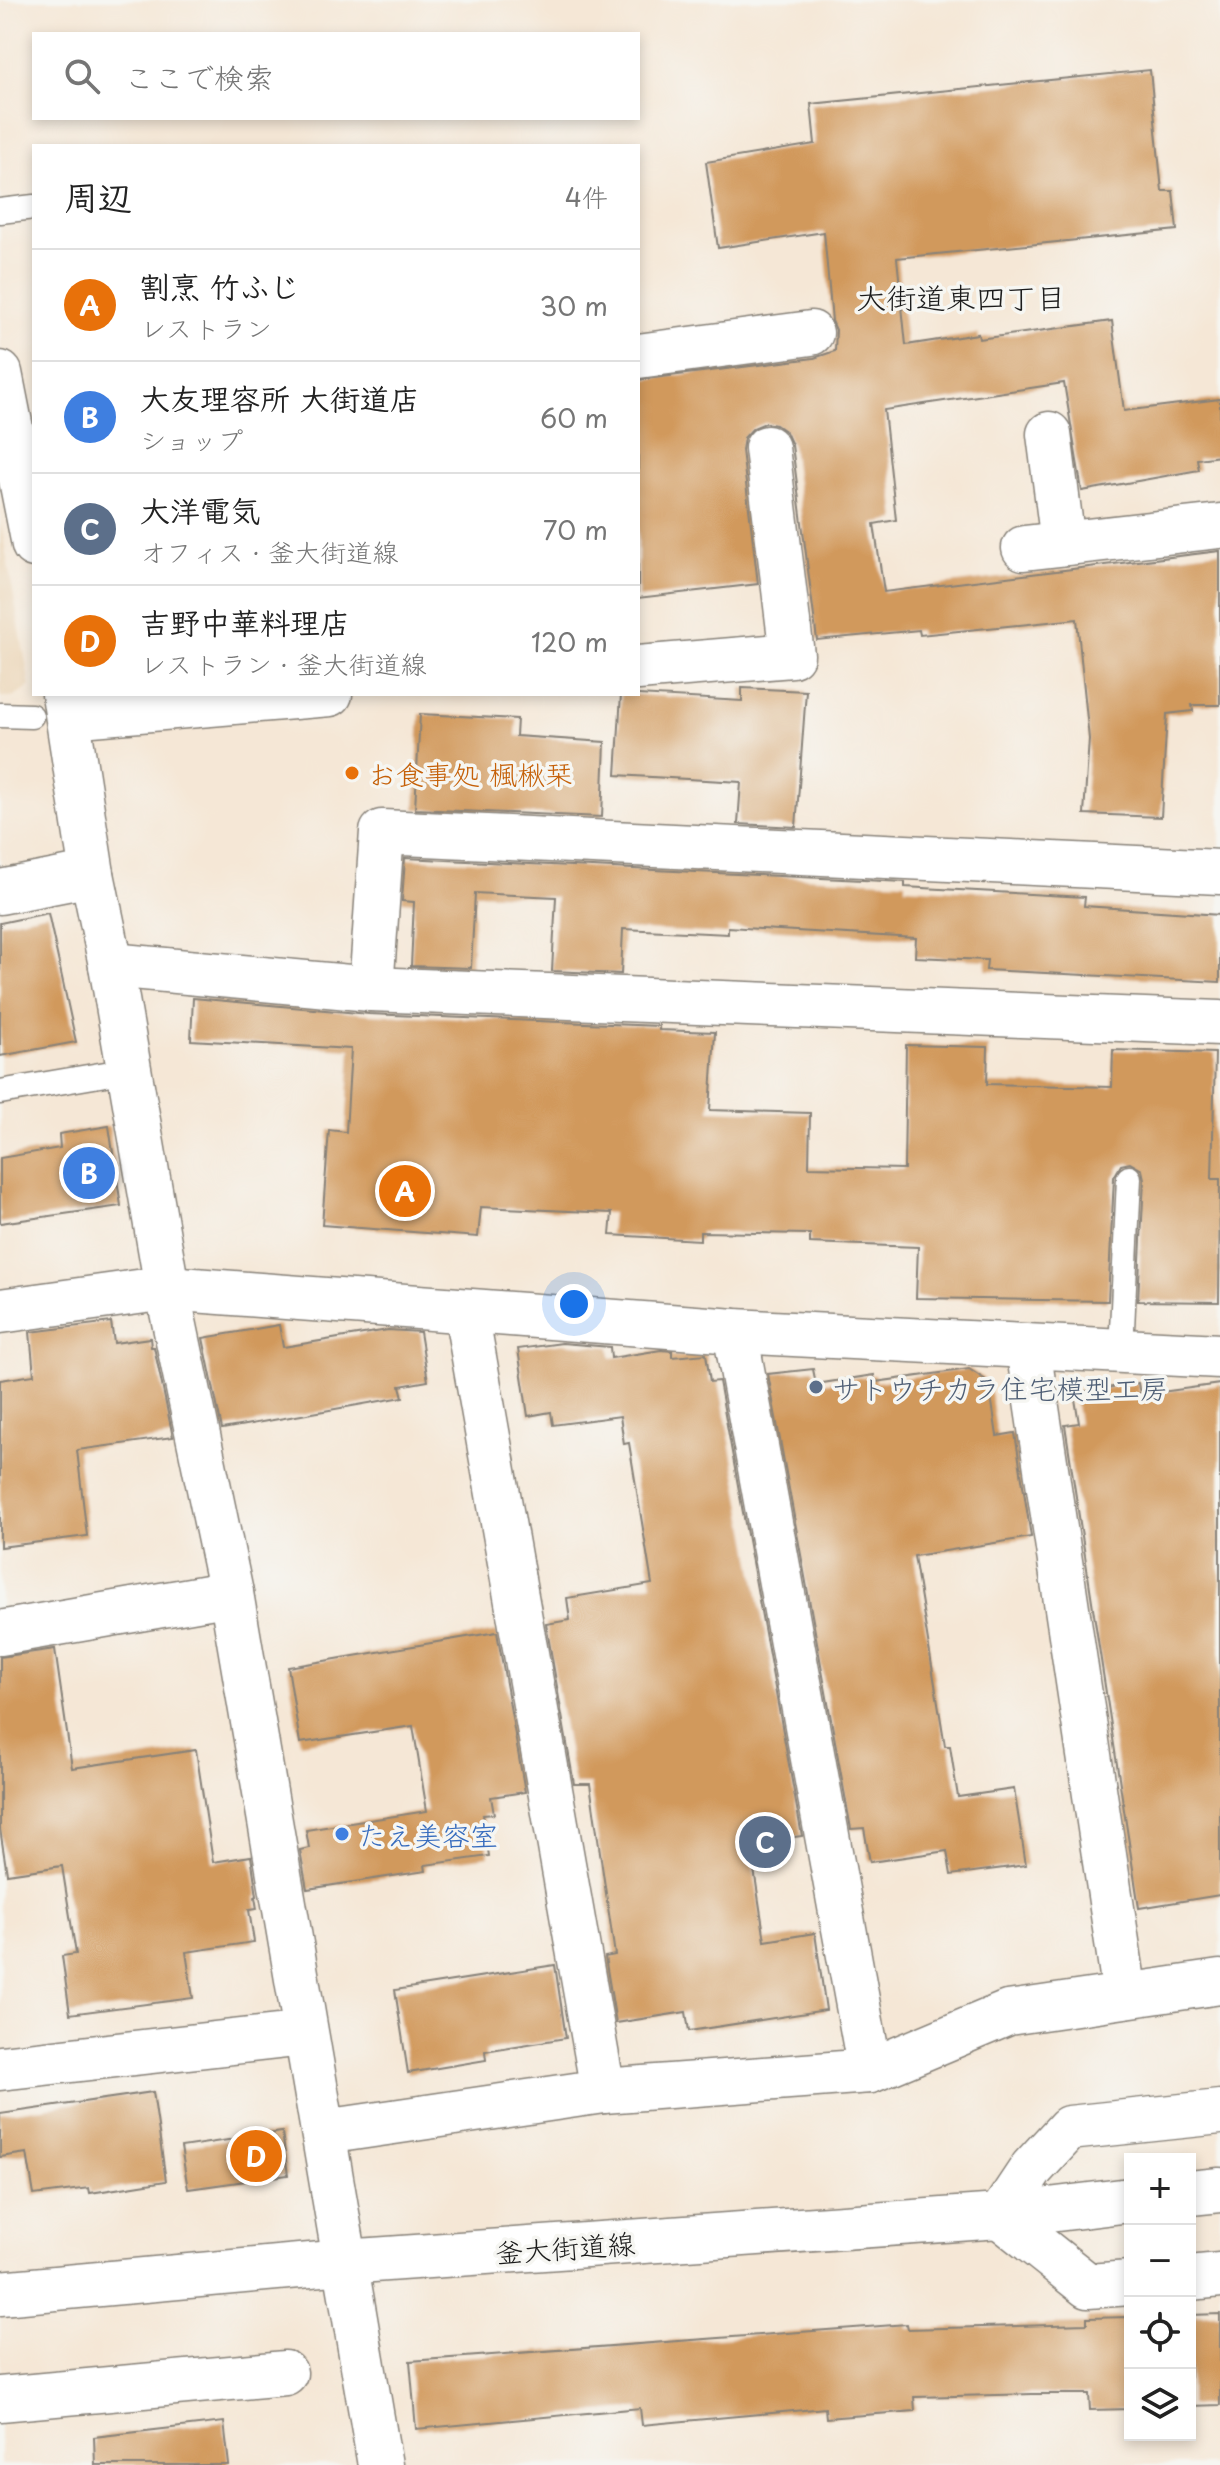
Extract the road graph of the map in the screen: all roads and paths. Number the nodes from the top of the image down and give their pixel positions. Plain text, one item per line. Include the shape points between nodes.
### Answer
1 (32, 207) edge
2 (0, 211) edge
3 (811, 333) dead end
4 (640, 356) edge
5 (0, 373) edge
6 (1049, 434) dead end
7 (23, 438) edge
8 (767, 448) dead end
9 (32, 526) edge
10 (1220, 526) edge
11 (640, 668) edge
12 (291, 696) edge
13 (54, 708) edge
14 (0, 715) edge
15 (1220, 872) edge
16 (92, 874) junction
17 (0, 892) edge
18 (111, 965) junction
19 (371, 989) junction
20 (1220, 1023) edge
21 (129, 1070) junction
22 (0, 1092) edge
23 (1129, 1178) dead end
24 (167, 1288) junction
25 (0, 1311) edge
26 (466, 1312) junction
27 (735, 1331) junction
28 (1028, 1348) junction
29 (1121, 1351) junction
30 (1220, 1356) edge
31 (231, 1593) junction
32 (0, 1633) edge
33 (1220, 1982) edge
34 (1125, 1995) junction
35 (305, 2034) junction
36 (0, 2068) edge
37 (870, 2071) junction
38 (603, 2091) junction
39 (1220, 2112) edge
40 (325, 2132) junction
41 (1220, 2190) edge
42 (1196, 2192) edge
43 (1124, 2201) edge
44 (1000, 2216) junction
45 (344, 2262) junction
46 (1220, 2275) edge
47 (1196, 2277) edge
48 (1124, 2283) edge
49 (0, 2293) edge
50 (285, 2373) dead end
51 (0, 2399) edge
52 (380, 2465) edge

1 - 2 lane
3 - 4 street
5 - 7 street
6 - 10 street via 1044,545
7 - 9 street
8 - 11 street via 792,655
12 - 13 street
13 - 14 lane
13 - 16 street
15 - 19 street via 382,832
16 - 17 street
16 - 18 street
18 - 19 street
18 - 21 street
19 - 20 street
21 - 22 lane
21 - 24 street
23 - 29 lane
24 - 25 street
24 - 26 street
24 - 31 street
26 - 27 street
26 - 38 street
27 - 28 street
27 - 37 street
28 - 29 street
28 - 34 street
29 - 30 street
31 - 32 street
31 - 35 street
33 - 34 street
34 - 37 street via 1008,2013
35 - 36 street
35 - 40 street
37 - 38 street
38 - 40 street
39 - 44 street via 1069,2128 1032,2168
40 - 45 street
41 - 42 street
43 - 44 street, 釜大街道線
44 - 45 street, 釜大街道線
44 - 48 street via 1088,2286
45 - 49 street, 釜大街道線
45 - 52 street
46 - 47 street
50 - 51 street

